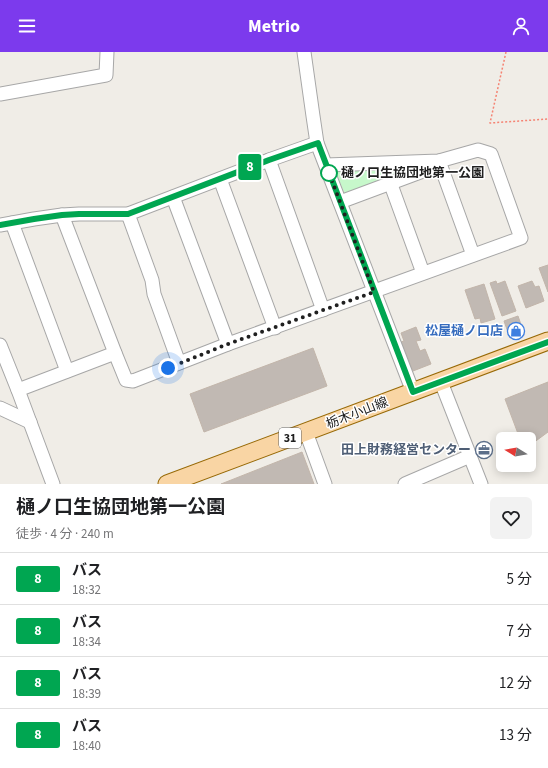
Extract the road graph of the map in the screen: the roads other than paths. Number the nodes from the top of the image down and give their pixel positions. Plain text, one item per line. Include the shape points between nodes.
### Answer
1 (107, 52) edge
2 (304, 52) edge
3 (0, 94) edge
4 (318, 143) junction
5 (269, 160) junction
6 (439, 161) junction
7 (326, 164) junction
8 (220, 179) junction
9 (390, 182) junction
10 (173, 197) junction
11 (340, 202) junction
12 (128, 214) junction
13 (62, 215) junction
14 (6, 224) edge
15 (473, 255) junction
16 (423, 273) junction
17 (374, 292) junction
18 (323, 310) junction
19 (275, 328) junction
20 (548, 342) edge
21 (228, 344) junction
22 (0, 345) edge
23 (115, 354) junction
24 (179, 363) junction
25 (67, 371) junction
26 (0, 375) edge
27 (441, 382) junction
28 (16, 386) junction
29 (413, 392) junction
30 (0, 408) edge
31 (30, 422) junction
32 (306, 432) junction
33 (470, 456) junction
34 (53, 484) edge
35 (167, 484) edge
36 (325, 484) edge
37 (405, 484) edge
38 (481, 484) edge

1 - 3 street via 106,75
2 - 4 street
4 - 5 street
4 - 7 street
5 - 8 street
5 - 18 street
6 - 7 street
6 - 9 street via 434,167
6 - 15 street
6 - 15 street via 478,150 490,154 521,238
7 - 11 street
8 - 10 street
8 - 19 street
9 - 11 street
9 - 16 street
10 - 12 street
10 - 21 street
11 - 17 street
12 - 13 street
12 - 24 street
13 - 14 street
13 - 23 street
14 - 25 street
15 - 16 street
16 - 17 street
17 - 18 street
17 - 29 street
18 - 19 street
19 - 21 street
20 - 27 main road, 栃木小山線 / 31
21 - 24 street
22 - 28 street
23 - 24 street via 126,380 132,381
23 - 25 street
25 - 28 street
26 - 28 street
27 - 29 main road, 栃木小山線 / 31
27 - 33 street
28 - 31 street
29 - 32 main road, 栃木小山線 / 31
30 - 31 street
31 - 34 street
32 - 35 main road, 栃木小山線 / 31
32 - 36 street
33 - 37 street
33 - 38 street

